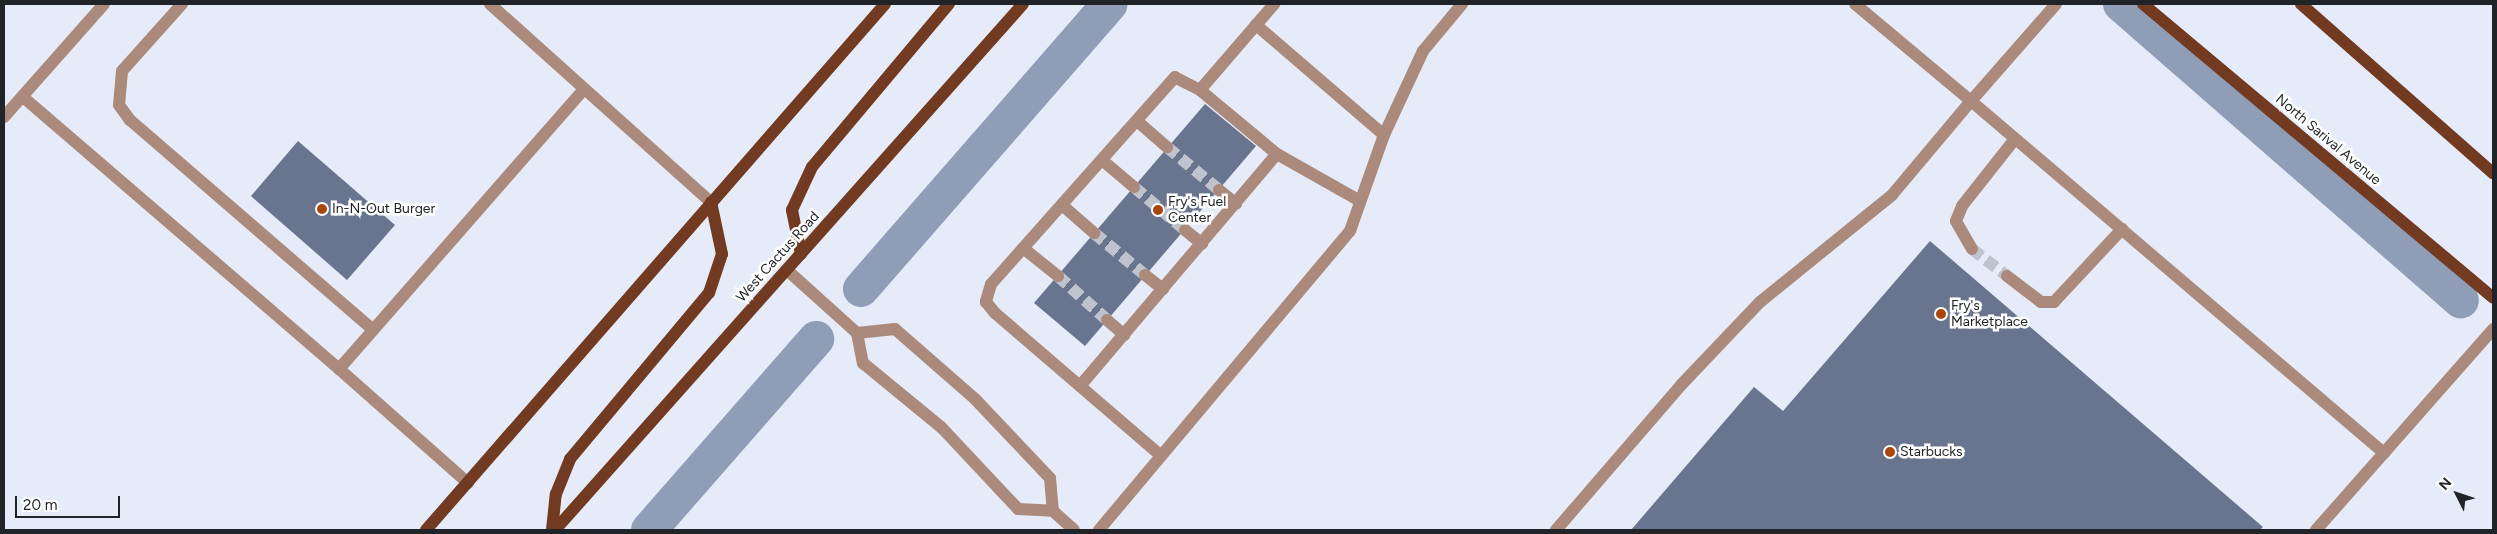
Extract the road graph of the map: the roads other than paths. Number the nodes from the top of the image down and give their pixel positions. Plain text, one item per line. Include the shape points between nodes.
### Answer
1 (104, 4) edge
2 (182, 4) edge
3 (490, 4) edge
4 (885, 4) edge
5 (949, 4) edge
6 (1023, 4) edge
7 (1274, 4) edge
8 (1462, 4) edge
9 (1856, 4) edge
10 (2056, 4) edge
11 (2143, 4) edge
12 (2301, 4) edge
13 (1256, 25) junction
14 (584, 89) junction
15 (1200, 90) junction
16 (23, 97) junction
17 (1971, 101) junction
18 (4, 117) edge
19 (1137, 121) junction
20 (1384, 135) junction
21 (2015, 139) junction
22 (1167, 147) tunnel mouth
23 (1277, 154) junction
24 (1102, 160) junction
25 (2493, 173) edge
26 (1134, 187) tunnel mouth
27 (1219, 190) tunnel mouth
28 (1360, 201) junction
29 (712, 202) junction
30 (1236, 204) junction
31 (1062, 205) junction
32 (2122, 229) junction
33 (1185, 230) tunnel mouth
34 (1094, 233) tunnel mouth
35 (1202, 244) junction
36 (1023, 248) junction
37 (1972, 249) tunnel mouth
38 (801, 254) junction
39 (787, 270) junction
40 (1058, 276) tunnel mouth
41 (1145, 276) tunnel mouth
42 (2007, 276) tunnel mouth
43 (1163, 289) junction
44 (2493, 298) edge
45 (1107, 320) tunnel mouth
46 (2493, 329) edge
47 (373, 330) junction
48 (857, 333) junction
49 (1124, 335) junction
50 (339, 369) junction
51 (1080, 386) junction
52 (2384, 453) junction
53 (1161, 456) junction
54 (468, 483) junction
55 (1053, 511) junction
56 (426, 530) edge
57 (554, 530) edge
58 (1074, 530) edge
59 (1099, 530) edge
60 (1556, 530) edge
61 (2316, 530) edge

1 - 16 lane
2 - 47 lane via 122,71 119,105 130,120
3 - 14 lane
4 - 29 main road
5 - 38 main road via 812,167 792,210
6 - 38 main road, West Cactus Road
7 - 13 lane
8 - 20 lane via 1423,51
9 - 17 lane
10 - 17 lane
11 - 44 main road, North Sarival Avenue
12 - 25 main road
13 - 15 lane
13 - 20 lane
14 - 29 lane
14 - 47 lane
15 - 19 lane via 1175,78
15 - 23 lane
16 - 18 lane
16 - 50 lane
17 - 21 lane
17 - 60 lane via 1892,195 1760,302 1681,385
19 - 22 lane
19 - 24 lane
20 - 28 lane
21 - 32 lane
21 - 37 lane via 1962,206 1956,221
23 - 28 lane
23 - 30 lane
24 - 26 lane
24 - 31 lane
27 - 30 lane
28 - 53 lane via 1350,231
29 - 54 main road
29 - 57 main road via 722,254 709,293 570,459 556,494
30 - 35 lane
31 - 34 lane
31 - 36 lane
32 - 42 lane via 2054,302 2041,302
32 - 52 lane
33 - 35 lane
35 - 43 lane
36 - 40 lane
36 - 51 lane via 991,284 986,302
38 - 39 main road, West Cactus Road
39 - 48 lane
39 - 57 main road, West Cactus Road
41 - 43 lane
43 - 49 lane
45 - 49 lane
46 - 52 lane
47 - 50 lane
48 - 55 lane via 863,363 942,428 1018,509
48 - 55 lane via 895,329 975,399 1050,478
49 - 51 lane
50 - 54 lane
51 - 53 lane
52 - 61 lane
53 - 59 lane
54 - 56 main road
55 - 58 lane

